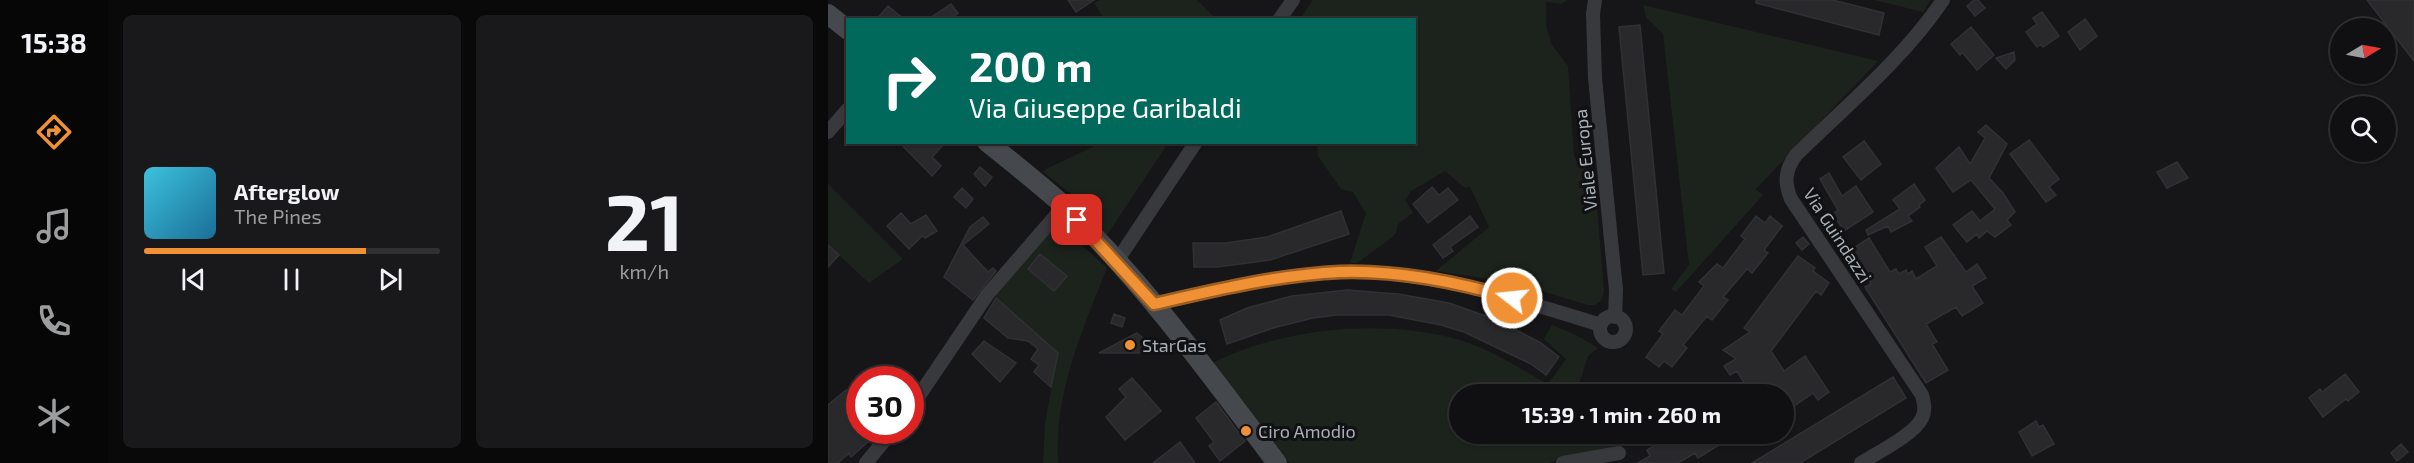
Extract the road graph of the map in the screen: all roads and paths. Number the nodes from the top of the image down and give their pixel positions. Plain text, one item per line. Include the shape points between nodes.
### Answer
1 (1293, 0) edge
2 (1595, 0) edge
3 (1943, 0) edge
4 (828, 14) edge
5 (1280, 18) edge
6 (846, 28) edge
7 (846, 111) edge
8 (828, 132) edge
9 (989, 144) edge
10 (1195, 144) edge
11 (1064, 206) junction
12 (1117, 261) junction
13 (1154, 304) junction
14 (1616, 316) junction
15 (1601, 325) junction
16 (924, 388) edge
17 (882, 444) edge
18 (1619, 453) dead end
19 (866, 463) edge
20 (1277, 463) edge
21 (1563, 463) edge
22 (1862, 463) edge

1 - 5 street
2 - 14 street, Viale Europa via 1595,78
3 - 22 street, Via Guindazzi via 1883,69 1796,155 1786,176 1791,199 1922,395 1921,420 1916,427
4 - 6 main road
7 - 8 street
9 - 11 main road
10 - 12 street
11 - 12 main road
11 - 16 street via 987,295
12 - 13 main road
13 - 15 street via 1312,274 1376,273 1458,284
13 - 20 main road
14 - 15 street
14 - 15 street via 1626,327 1620,340 1611,342 1603,338
17 - 19 street
18 - 21 street

